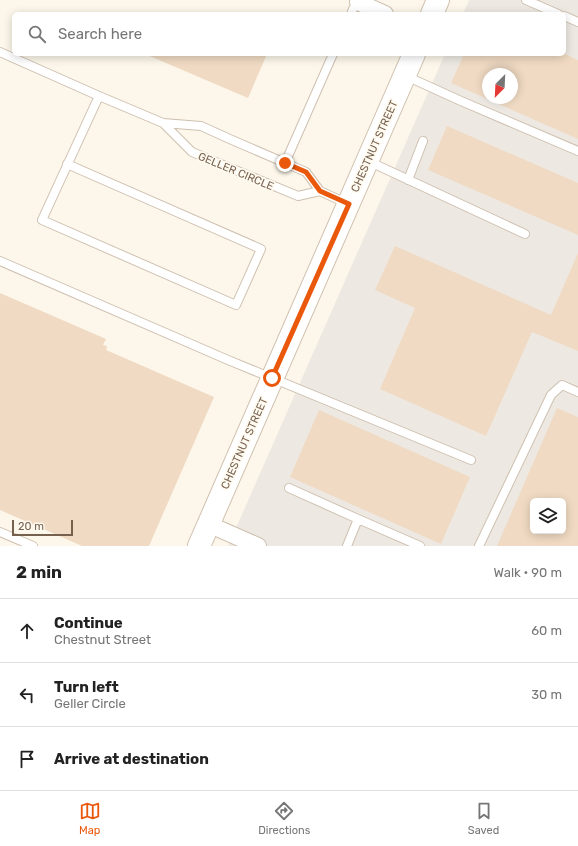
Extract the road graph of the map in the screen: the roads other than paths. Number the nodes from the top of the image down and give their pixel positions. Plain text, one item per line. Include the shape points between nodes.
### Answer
1 (438, 0) edge
2 (526, 0) edge
3 (356, 5) edge
4 (380, 8) edge
5 (433, 12) edge
6 (553, 12) edge
7 (566, 17) edge
8 (578, 22) edge
9 (0, 52) edge
10 (332, 56) edge
11 (413, 56) edge
12 (405, 75) junction
13 (98, 96) junction
14 (163, 123) junction
15 (423, 141) dead end
16 (578, 151) edge
17 (367, 161) junction
18 (285, 163) junction
19 (67, 164) junction
20 (408, 180) junction
21 (320, 191) junction
22 (349, 204) junction
23 (525, 234) dead end
24 (0, 261) edge
25 (272, 378) junction
26 (578, 392) edge
27 (471, 460) dead end
28 (289, 488) dead end
29 (358, 519) junction
30 (208, 524) junction
31 (0, 532) edge
32 (24, 544) edge
33 (33, 546) edge
34 (199, 546) edge
35 (258, 546) edge
36 (346, 546) edge
37 (420, 546) edge
38 (479, 546) edge

1 - 5 street
2 - 6 lane
3 - 4 street
7 - 8 lane
9 - 13 lane, GELLER CIRCLE
10 - 18 lane
11 - 12 street, CHESTNUT STREET
12 - 16 lane
12 - 17 street, CHESTNUT STREET
13 - 14 lane, GELLER CIRCLE
13 - 19 lane
14 - 18 lane, GELLER CIRCLE via 201,126
14 - 21 lane, GELLER CIRCLE via 192,152 298,196
15 - 20 lane
17 - 20 lane
17 - 22 street, CHESTNUT STREET
18 - 21 lane, GELLER CIRCLE via 306,172
19 - 19 lane via 42,220 236,305 261,249
20 - 23 lane
21 - 22 lane, GELLER CIRCLE
22 - 25 street, CHESTNUT STREET
24 - 25 lane
25 - 27 lane
25 - 30 street, CHESTNUT STREET
26 - 38 lane via 562,385 551,395
28 - 29 lane
29 - 36 lane
29 - 37 lane
30 - 34 street, CHESTNUT STREET
30 - 35 street
31 - 32 lane
32 - 33 lane

